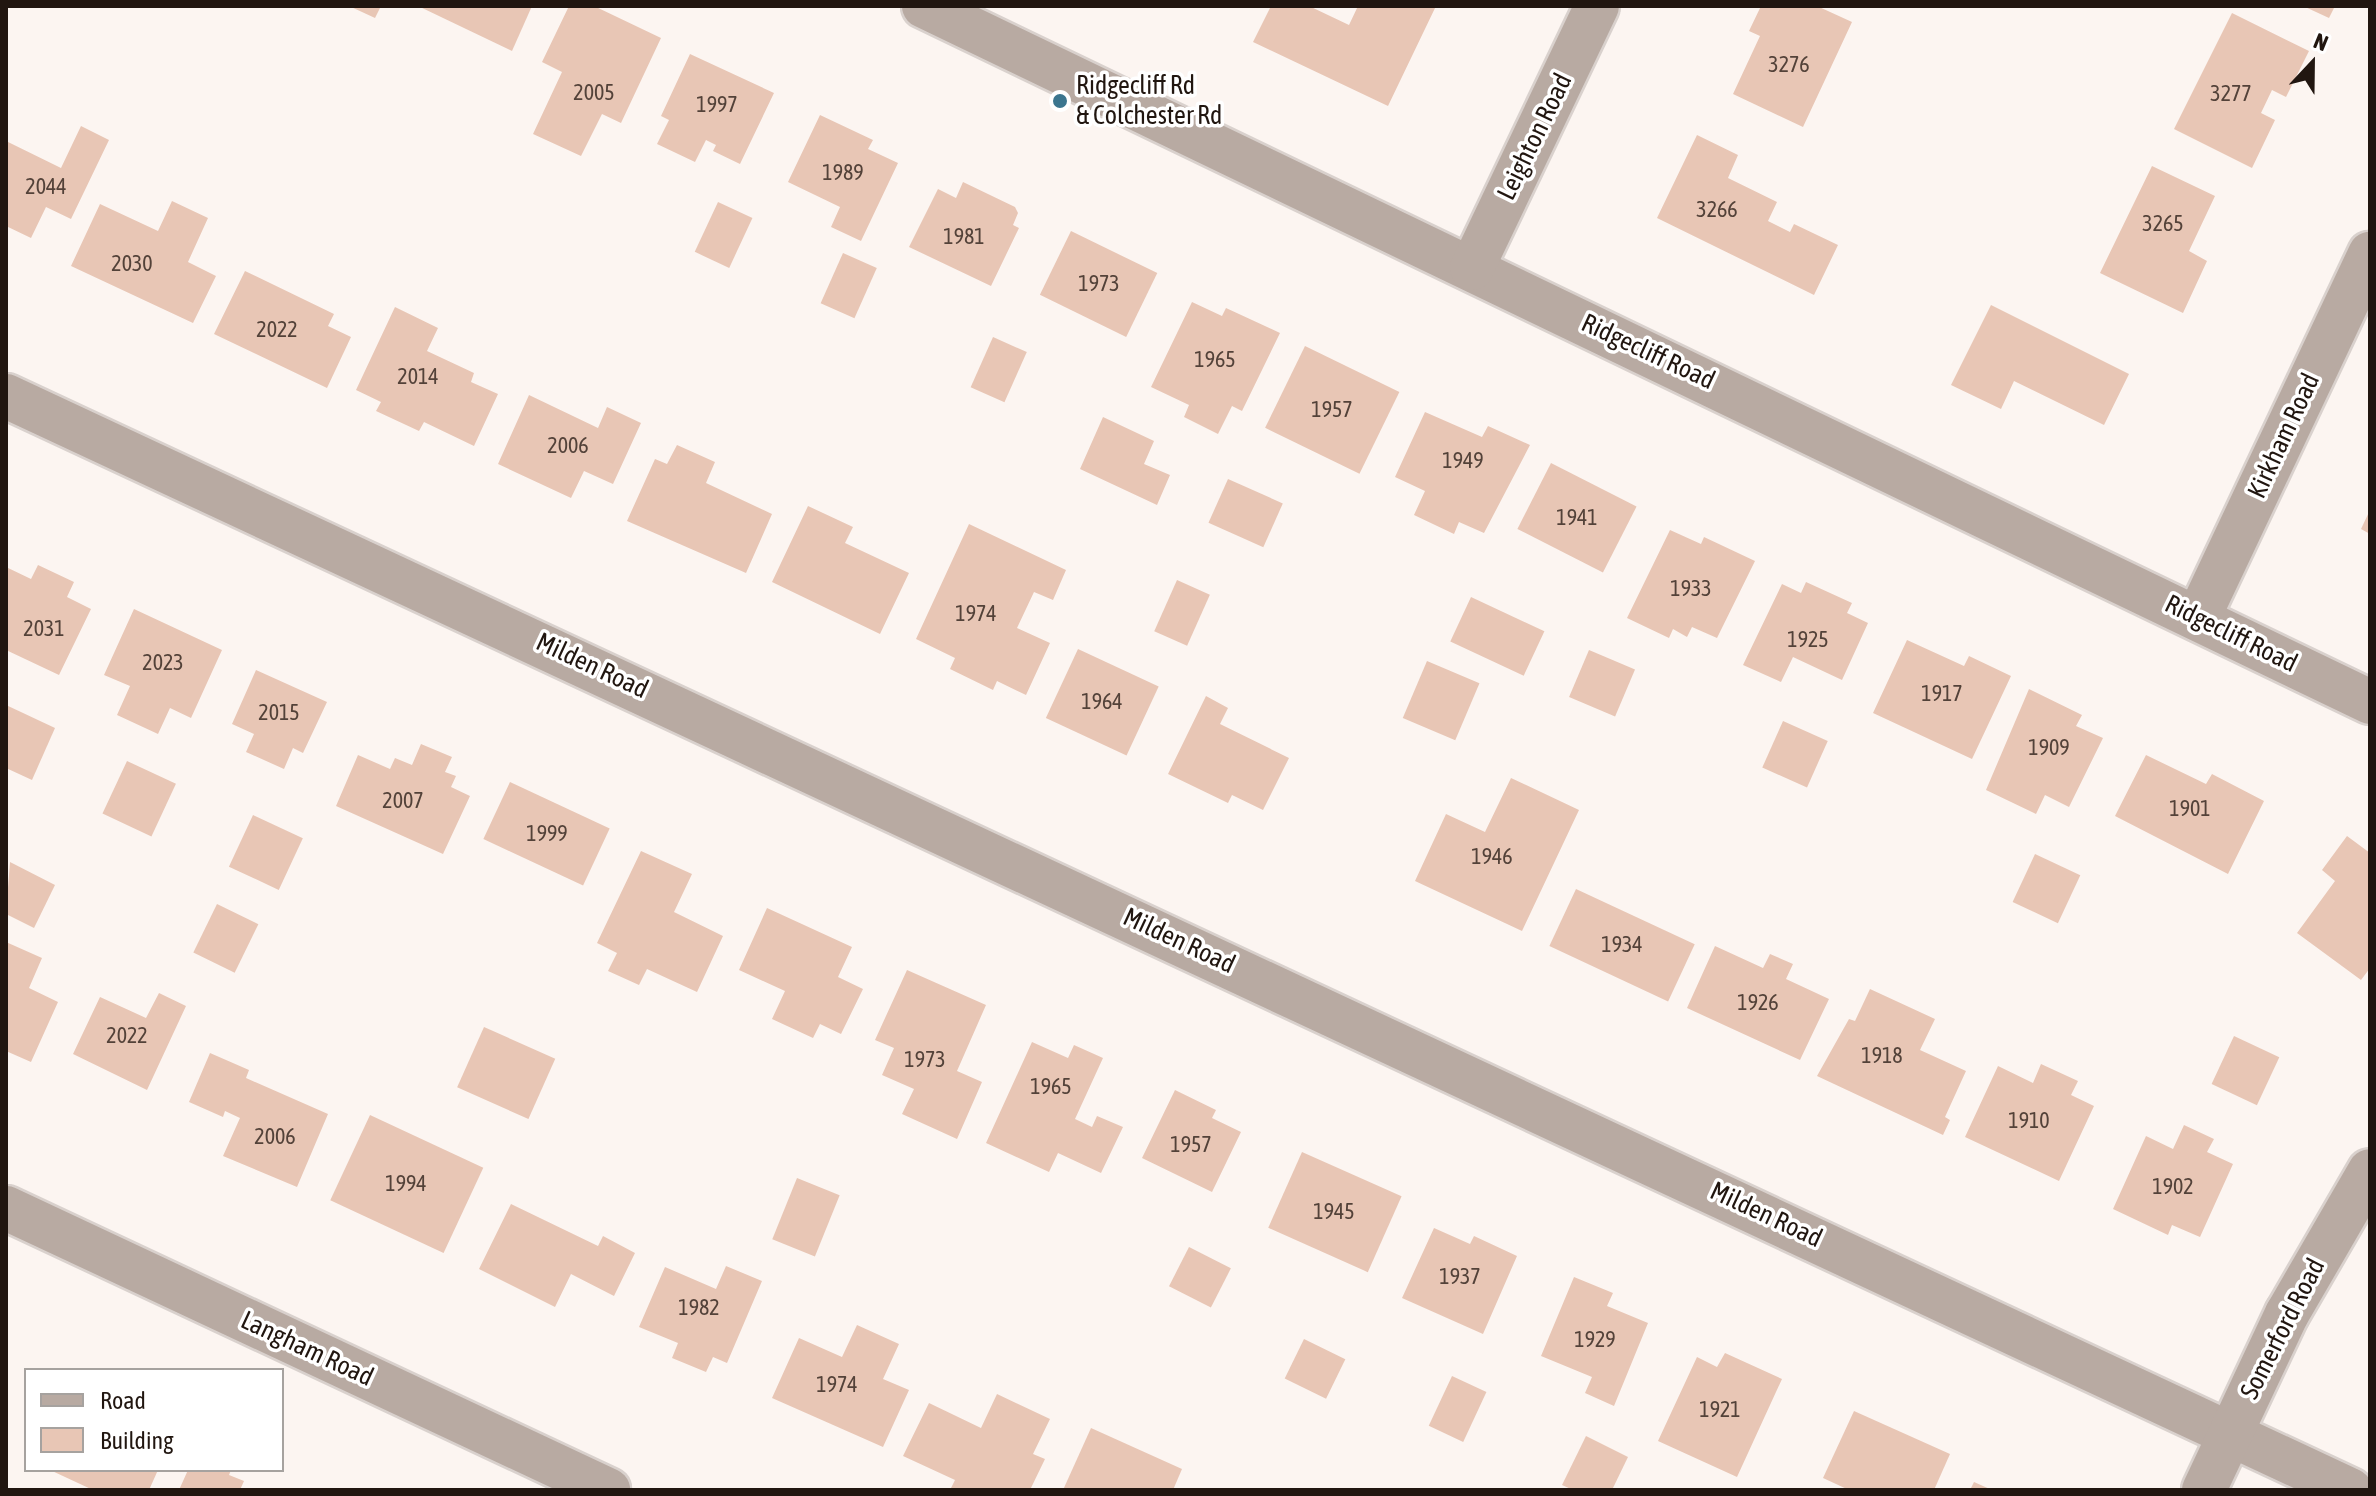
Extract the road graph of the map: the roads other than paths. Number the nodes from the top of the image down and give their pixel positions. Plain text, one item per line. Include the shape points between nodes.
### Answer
1 (924, 6) edge
2 (1597, 6) edge
3 (2370, 254) edge
4 (1472, 268) junction
5 (6, 396) edge
6 (2198, 618) junction
7 (2370, 702) edge
8 (2370, 1171) edge
9 (6, 1208) edge
10 (2230, 1434) junction
11 (608, 1490) edge
12 (2204, 1490) edge
13 (2350, 1490) edge

1 - 4 street, Ridgecliff Road
2 - 4 street, Leighton Road
3 - 6 street, Kirkham Road
4 - 6 street, Ridgecliff Road
5 - 10 street, Milden Road
6 - 7 street, Ridgecliff Road
8 - 10 street, Somerford Road via 2287,1314
9 - 11 street, Langham Road
10 - 12 street, Somerford Road
10 - 13 street, Milden Road

